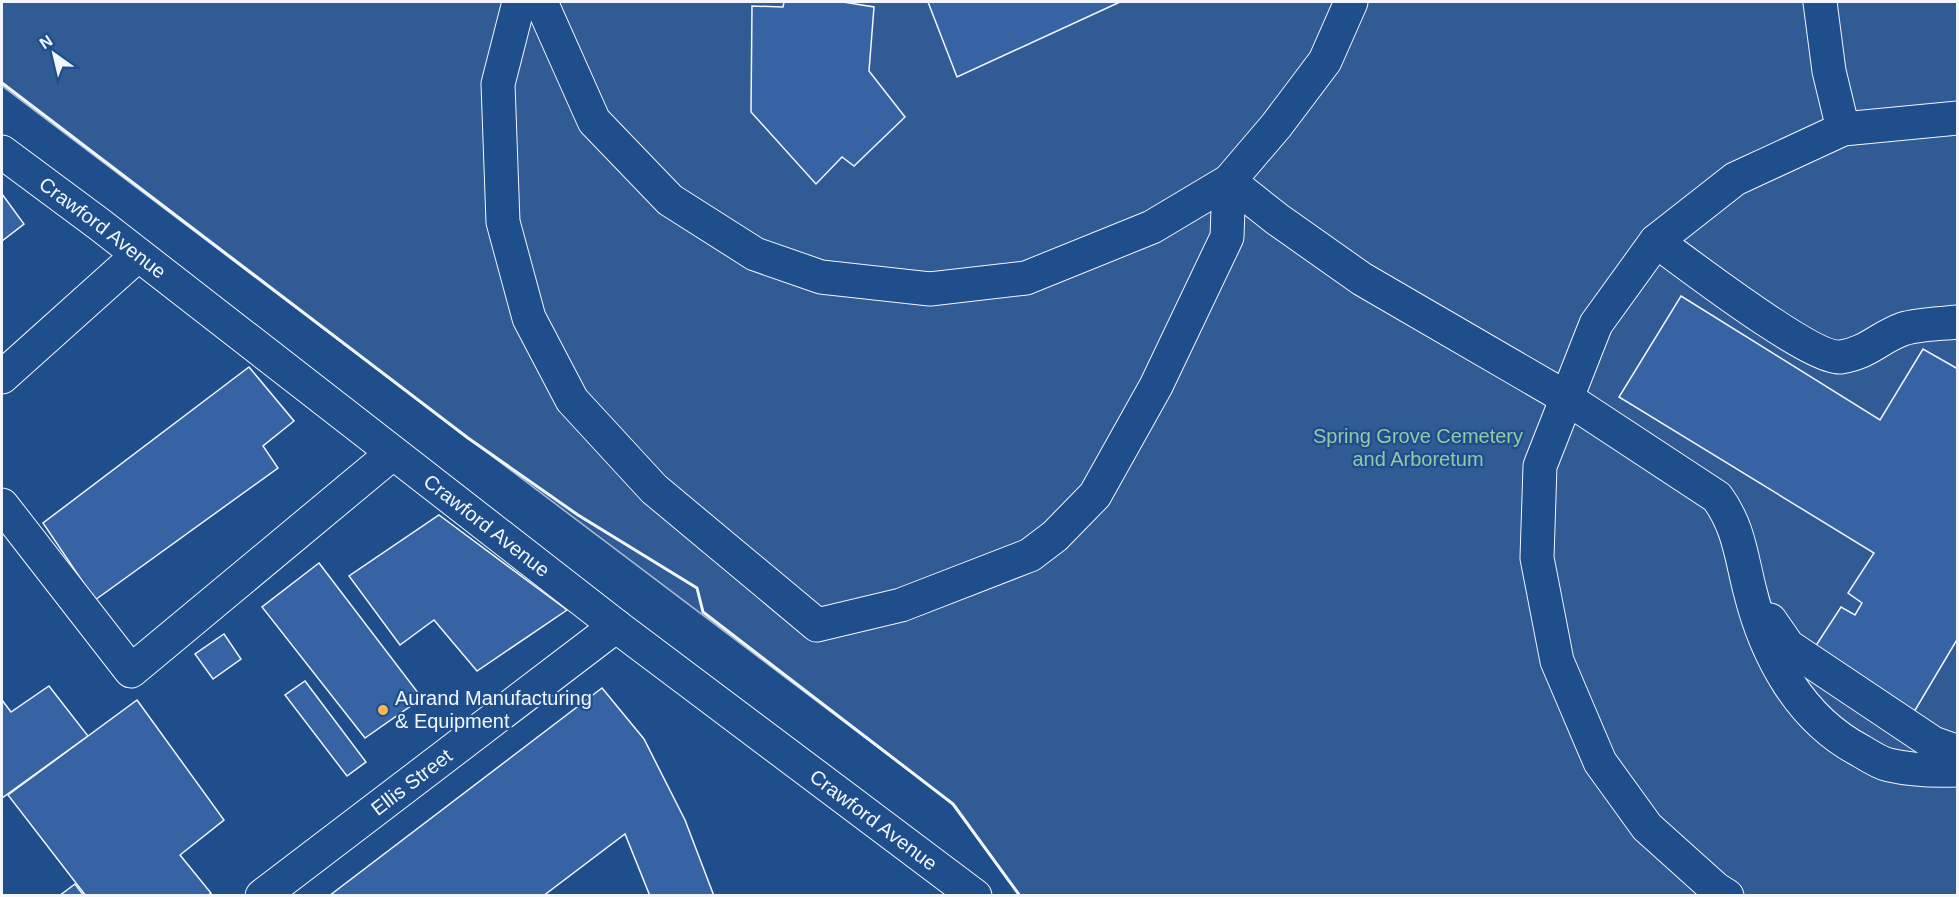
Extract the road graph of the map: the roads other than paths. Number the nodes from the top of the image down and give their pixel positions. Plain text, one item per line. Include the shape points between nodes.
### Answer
1 (519, 2) edge
2 (541, 2) edge
3 (1351, 2) edge
4 (1820, 2) edge
5 (1958, 118) edge
6 (1843, 129) junction
7 (2, 152) edge
8 (1229, 181) junction
9 (1656, 241) junction
10 (138, 255) junction
11 (1958, 322) edge
12 (2, 377) edge
13 (1565, 397) junction
14 (393, 453) junction
15 (2, 505) edge
16 (1750, 592) junction
17 (616, 626) junction
18 (1958, 752) edge
19 (1958, 770) edge
20 (972, 894) edge
21 (262, 896) edge
22 (1727, 896) edge

1 - 8 street via 498,84 503,222 529,318 572,400 646,481 817,624 901,605 1030,555 1095,495 1156,386 1227,237
2 - 8 street via 594,121 670,200 755,254 820,277 930,289 1026,278 1152,226
3 - 8 street via 1324,60 1276,126
4 - 6 street via 1829,71
5 - 6 street
6 - 9 street via 1735,178
7 - 10 street, Crawford Avenue
8 - 13 street via 1362,279
9 - 11 street via 1734,299 1813,348 1838,357 1865,352 1903,329
9 - 13 street via 1596,324
10 - 12 street
10 - 14 street, Crawford Avenue
13 - 16 street via 1716,497 1730,515 1741,543
13 - 22 street via 1540,466 1537,558 1557,661 1600,762 1647,827
14 - 15 street via 130,671
14 - 17 street, Crawford Avenue
16 - 18 street via 1788,646 1933,743
16 - 19 street via 1771,651 1793,693 1835,737 1887,765
17 - 20 street, Crawford Avenue
17 - 21 street, Ellis Street

